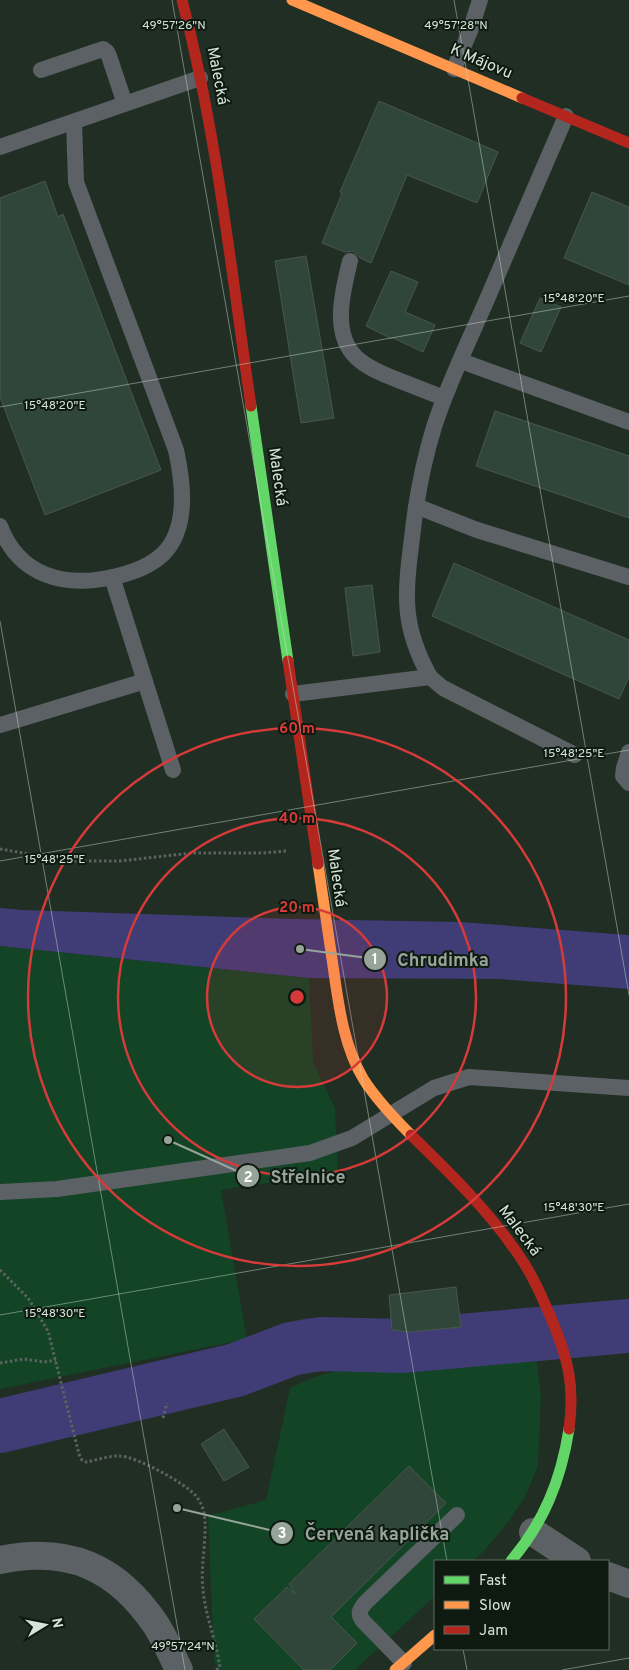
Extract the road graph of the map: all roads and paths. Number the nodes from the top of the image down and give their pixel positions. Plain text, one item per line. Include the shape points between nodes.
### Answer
1 (182, 0) edge
2 (292, 0) edge
3 (480, 0) edge
4 (454, 69) junction
5 (41, 70) dead end
6 (200, 78) junction
7 (126, 104) junction
8 (566, 116) junction
9 (74, 122) junction
10 (629, 143) edge
11 (0, 147) edge
12 (350, 261) dead end
13 (461, 361) junction
14 (444, 398) junction
15 (629, 422) edge
16 (416, 506) junction
17 (0, 526) edge
18 (629, 577) edge
19 (112, 578) junction
20 (430, 677) junction
21 (144, 681) junction
22 (293, 694) junction
23 (0, 725) edge
24 (629, 752) edge
25 (575, 755) dead end
26 (173, 770) dead end
27 (629, 784) edge
28 (0, 849) edge
29 (316, 849) junction
30 (629, 1088) edge
31 (390, 1114) junction
32 (0, 1192) edge
33 (0, 1270) edge
34 (56, 1360) junction
35 (0, 1363) edge
36 (167, 1404) dead end
37 (163, 1418) dead end
38 (457, 1515) dead end
39 (533, 1532) junction
40 (0, 1560) edge
41 (512, 1560) edge
42 (575, 1560) edge
43 (609, 1576) edge
44 (629, 1584) edge
45 (434, 1636) edge
46 (400, 1666) edge
47 (179, 1670) edge
48 (216, 1670) edge

1 - 6 street, Malecká
2 - 4 street, K Májovu
3 - 4 lane
4 - 8 street, K Májovu
5 - 7 lane via 103,49 107,52
6 - 7 lane
6 - 22 street, Malecká
7 - 9 lane
8 - 10 street, K Májovu
8 - 13 lane
9 - 11 lane
9 - 19 lane via 76,182 176,450 182,476 180,518 164,552 145,568
12 - 14 lane via 341,313 341,327 348,349 373,371
13 - 14 lane
13 - 15 lane
14 - 16 lane via 427,453
16 - 18 lane via 477,530
16 - 20 lane via 408,566 407,616 410,634
17 - 19 lane via 16,555 50,577 72,582
19 - 21 lane
20 - 22 lane
20 - 25 lane via 443,688
21 - 23 lane
21 - 26 lane
22 - 29 street, Malecká
24 - 27 lane via 623,776
28 - 29 path via 70,860 120,861 192,853
29 - 31 street, Malecká via 338,1008 352,1054 364,1079
30 - 31 lane via 469,1077 434,1088
31 - 32 lane via 352,1138 310,1153 57,1189
31 - 39 street, Malecká via 458,1182 511,1244 530,1273 564,1348 571,1403 567,1447 556,1489
33 - 34 path via 28,1298 42,1320
34 - 35 path via 24,1359
34 - 48 path via 82,1460 120,1456 144,1464 180,1483 202,1505 202,1588 218,1649 220,1666
36 - 37 path
38 - 46 lane via 360,1610 364,1622
39 - 41 street, Malecká
39 - 42 street
40 - 47 street via 33,1555 55,1556 97,1568 118,1582 138,1602 157,1626
43 - 44 street
45 - 46 street

